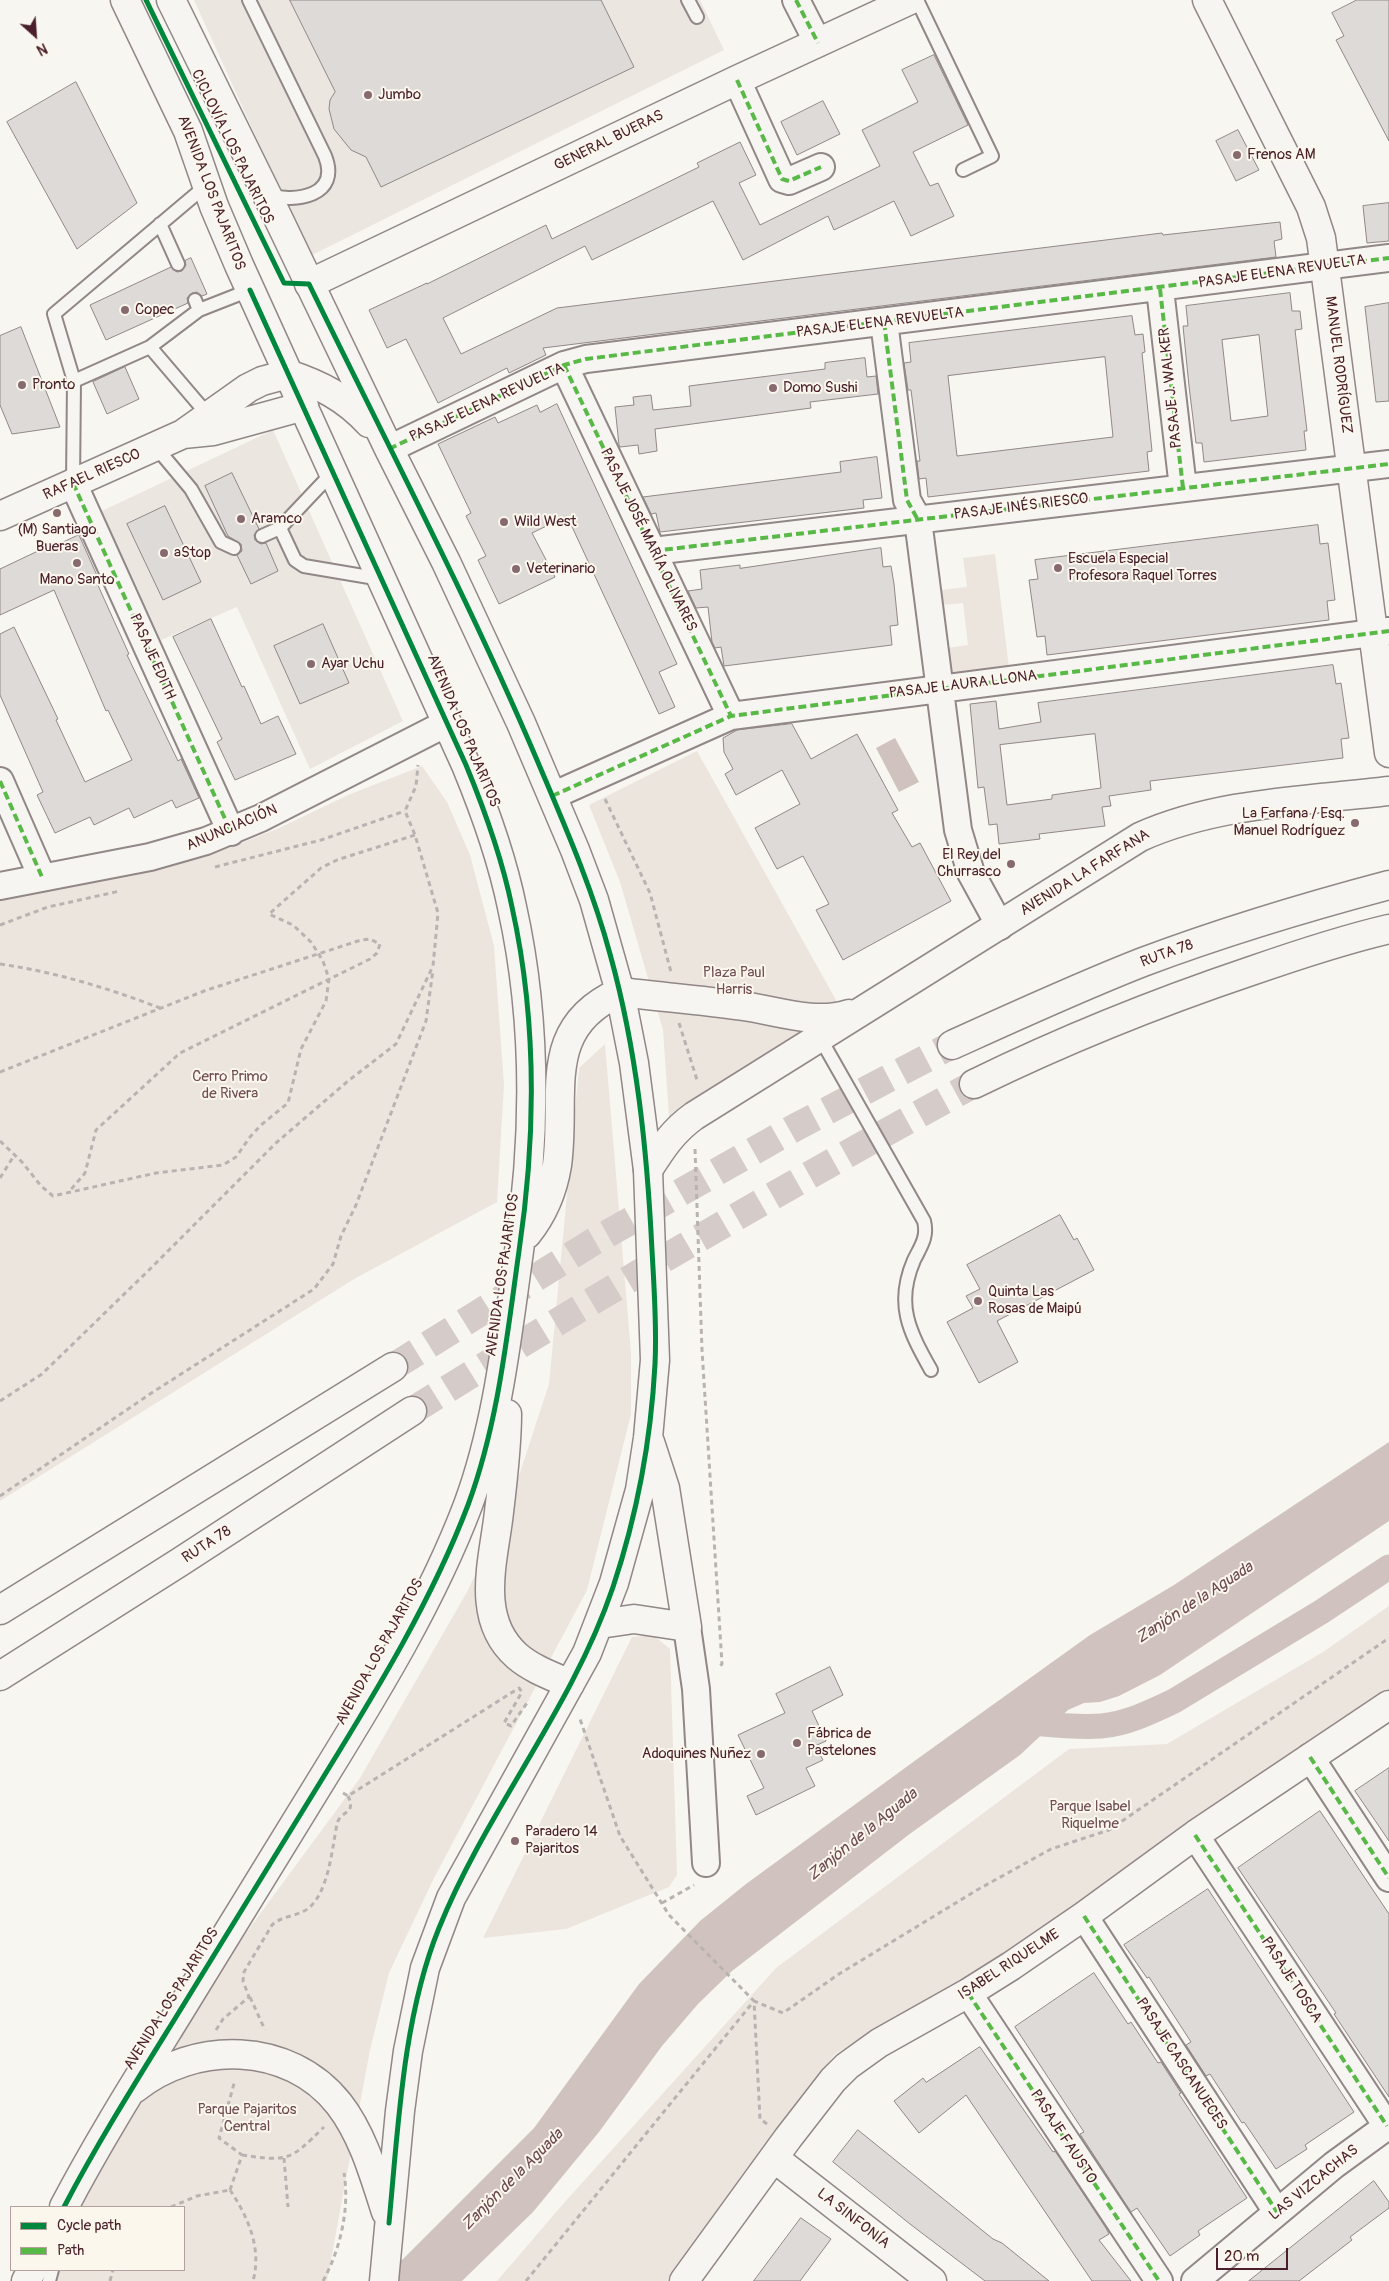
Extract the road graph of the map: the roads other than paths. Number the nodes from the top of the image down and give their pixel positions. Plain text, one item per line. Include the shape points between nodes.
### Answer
1 (125, 0) edge
2 (171, 0) edge
3 (249, 0) edge
4 (688, 0) edge
5 (796, 0) edge
6 (910, 0) edge
7 (917, 0) edge
8 (1207, 0) edge
9 (697, 17) dead end
10 (818, 42) junction
11 (737, 80) junction
12 (821, 167) dead end
13 (963, 170) dead end
14 (208, 184) junction
15 (267, 195) junction
16 (160, 224) junction
17 (1389, 258) edge
18 (178, 264) dead end
19 (1326, 266) junction
20 (309, 284) junction
21 (1160, 289) junction
22 (250, 290) junction
23 (884, 322) junction
24 (150, 347) junction
25 (564, 365) junction
26 (288, 374) junction
27 (74, 380) junction
28 (304, 406) junction
29 (208, 415) junction
30 (183, 434) junction
31 (387, 445) junction
32 (155, 446) junction
33 (1389, 464) edge
34 (1352, 469) junction
35 (333, 472) junction
36 (74, 483) junction
37 (1182, 488) junction
38 (0, 516) edge
39 (918, 520) junction
40 (280, 528) junction
41 (262, 536) dead end
42 (234, 548) dead end
43 (653, 552) junction
44 (382, 579) junction
45 (1381, 632) edge
46 (940, 687) junction
47 (731, 716) junction
48 (447, 723) junction
49 (1389, 753) edge
50 (0, 781) edge
51 (1389, 791) edge
52 (552, 796) junction
53 (230, 832) junction
54 (42, 878) junction
55 (1389, 885) edge
56 (0, 886) edge
57 (1000, 926) junction
58 (1389, 929) edge
59 (620, 992) junction
60 (863, 1010) junction
61 (819, 1036) junction
62 (952, 1045) tunnel mouth
63 (974, 1084) tunnel mouth
64 (648, 1170) junction
65 (520, 1244) junction
66 (505, 1350) junction
67 (393, 1367) tunnel mouth
68 (931, 1370) dead end
69 (412, 1411) tunnel mouth
70 (648, 1438) junction
71 (0, 1610) edge
72 (600, 1624) junction
73 (687, 1627) junction
74 (0, 1676) edge
75 (570, 1684) junction
76 (1389, 1705) edge
77 (1310, 1757) junction
78 (1195, 1834) junction
79 (706, 1863) road end
80 (1389, 1878) edge
81 (1084, 1916) junction
82 (968, 1993) junction
83 (128, 2094) junction
84 (1388, 2126) edge
85 (781, 2148) junction
86 (69, 2201) edge
87 (1277, 2212) junction
88 (389, 2227) junction
89 (384, 2281) edge
90 (684, 2281) edge
91 (932, 2281) edge
92 (1158, 2281) edge
93 (1195, 2281) edge

1 - 14 main road, AVENIDA LOS PAJARITOS via 177,106
2 - 15 main road
3 - 15 lane via 329,170 324,184 310,195 288,199
4 - 9 lane
5 - 10 street
6 - 10 main road, GENERAL BUERAS
7 - 13 lane via 992,156
8 - 19 main road, MANUEL RODRÍGUEZ via 1310,207
10 - 11 main road, GENERAL BUERAS
11 - 12 street via 782,179 789,181
11 - 20 main road, GENERAL BUERAS
14 - 16 lane
14 - 22 main road, AVENIDA LOS PAJARITOS via 214,206
15 - 20 main road
16 - 18 lane
16 - 27 lane via 54,314
17 - 19 street, PASAJE ELENA REVUELTA
19 - 21 street, PASAJE ELENA REVUELTA
19 - 34 main road, MANUEL RODRÍGUEZ
20 - 31 main road
21 - 23 street, PASAJE ELENA REVUELTA
21 - 37 street, PASAJE J. WALKER
22 - 24 lane via 197,305
22 - 26 main road, AVENIDA LOS PAJARITOS
23 - 25 street, PASAJE ELENA REVUELTA
23 - 39 street via 907,500
24 - 27 lane
24 - 29 lane
25 - 31 street, PASAJE ELENA REVUELTA
25 - 43 street, PASAJE JOSÉ MARÍA OLIVARES
26 - 28 main road, AVENIDA LOS PAJARITOS
26 - 29 main road, RAFAEL RIESCO via 248,388
26 - 31 main road via 341,397 356,409
27 - 36 lane
28 - 30 main road, RAFAEL RIESCO via 213,431
28 - 35 main road, AVENIDA LOS PAJARITOS
29 - 30 main road, RAFAEL RIESCO
30 - 32 main road, RAFAEL RIESCO
31 - 52 main road via 454,578
32 - 36 main road, RAFAEL RIESCO
32 - 42 lane via 191,489 220,542
33 - 34 street, PASAJE INÉS RIESCO
34 - 37 street, PASAJE INÉS RIESCO
34 - 45 main road, MANUEL RODRÍGUEZ
35 - 40 lane
35 - 44 main road, AVENIDA LOS PAJARITOS
36 - 38 main road, RAFAEL RIESCO
36 - 53 street, PASAJE EDITH
37 - 39 street, PASAJE INÉS RIESCO
39 - 43 street, PASAJE INÉS RIESCO
39 - 46 street
40 - 41 lane
40 - 44 lane via 295,560 304,566
43 - 47 street, PASAJE JOSÉ MARÍA OLIVARES
44 - 48 main road, AVENIDA LOS PAJARITOS
45 - 46 street, PASAJE LAURA LLONA
45 - 49 main road, MANUEL RODRÍGUEZ
46 - 47 street, PASAJE LAURA LLONA
46 - 57 street via 958,830 964,854 978,889
47 - 52 street, PASAJE LAURA LLONA
48 - 53 street, ANUNCIACIÓN
48 - 65 main road, AVENIDA LOS PAJARITOS via 484,808 499,857 512,903 526,991 531,1142 526,1212
50 - 54 street
51 - 57 main road, AVENIDA LA FARFANA via 1222,810 1169,824 1113,853
52 - 59 main road via 594,900
53 - 54 street, ANUNCIACIÓN via 173,852
54 - 56 street, ANUNCIACIÓN
55 - 62 main road, RUTA 78 via 1258,923 1145,962
57 - 60 main road, AVENIDA LA FARFANA
58 - 63 main road via 1325,946 1186,993 1040,1051
59 - 60 main road, AVENIDA LA FARFANA via 743,1006 813,1018 837,1018
59 - 64 main road via 634,1063
59 - 65 main road via 591,1009 568,1039 561,1066 557,1166 544,1208
60 - 61 main road, AVENIDA LA FARFANA
61 - 64 main road, AVENIDA LA FARFANA via 677,1129
61 - 68 lane via 924,1220 925,1236 906,1282 904,1303 911,1330
64 - 70 main road via 655,1351
65 - 66 main road, AVENIDA LOS PAJARITOS
66 - 75 main road via 507,1434 499,1518 490,1568 491,1605 496,1626 516,1655 538,1670
66 - 83 main road, AVENIDA LOS PAJARITOS via 488,1442 476,1480 457,1531 421,1608 352,1732
67 - 71 main road
69 - 74 main road, RUTA 78
70 - 72 main road via 640,1490
70 - 73 main road via 665,1488
72 - 73 main road via 634,1619
72 - 75 main road
73 - 79 street via 696,1689
75 - 88 main road via 451,1898 425,1968 408,2051
76 - 77 main road, ISABEL RIQUELME
77 - 78 main road, ISABEL RIQUELME
77 - 80 street
78 - 81 main road, ISABEL RIQUELME
78 - 84 street, PASAJE TOSCA
81 - 82 main road, ISABEL RIQUELME
81 - 87 street, PASAJE CASCANUECES
82 - 85 main road, ISABEL RIQUELME via 879,2043 847,2066
82 - 92 street, PASAJE FAUSTO
83 - 86 main road, AVENIDA LOS PAJARITOS
83 - 88 main road via 165,2071 216,2054 238,2054 294,2066 327,2090 351,2121
84 - 87 street, LAS VIZCACHAS
85 - 90 main road, ISABEL RIQUELME
85 - 91 main road, LA SINFONÍA
87 - 93 street, LAS VIZCACHAS
88 - 89 main road

